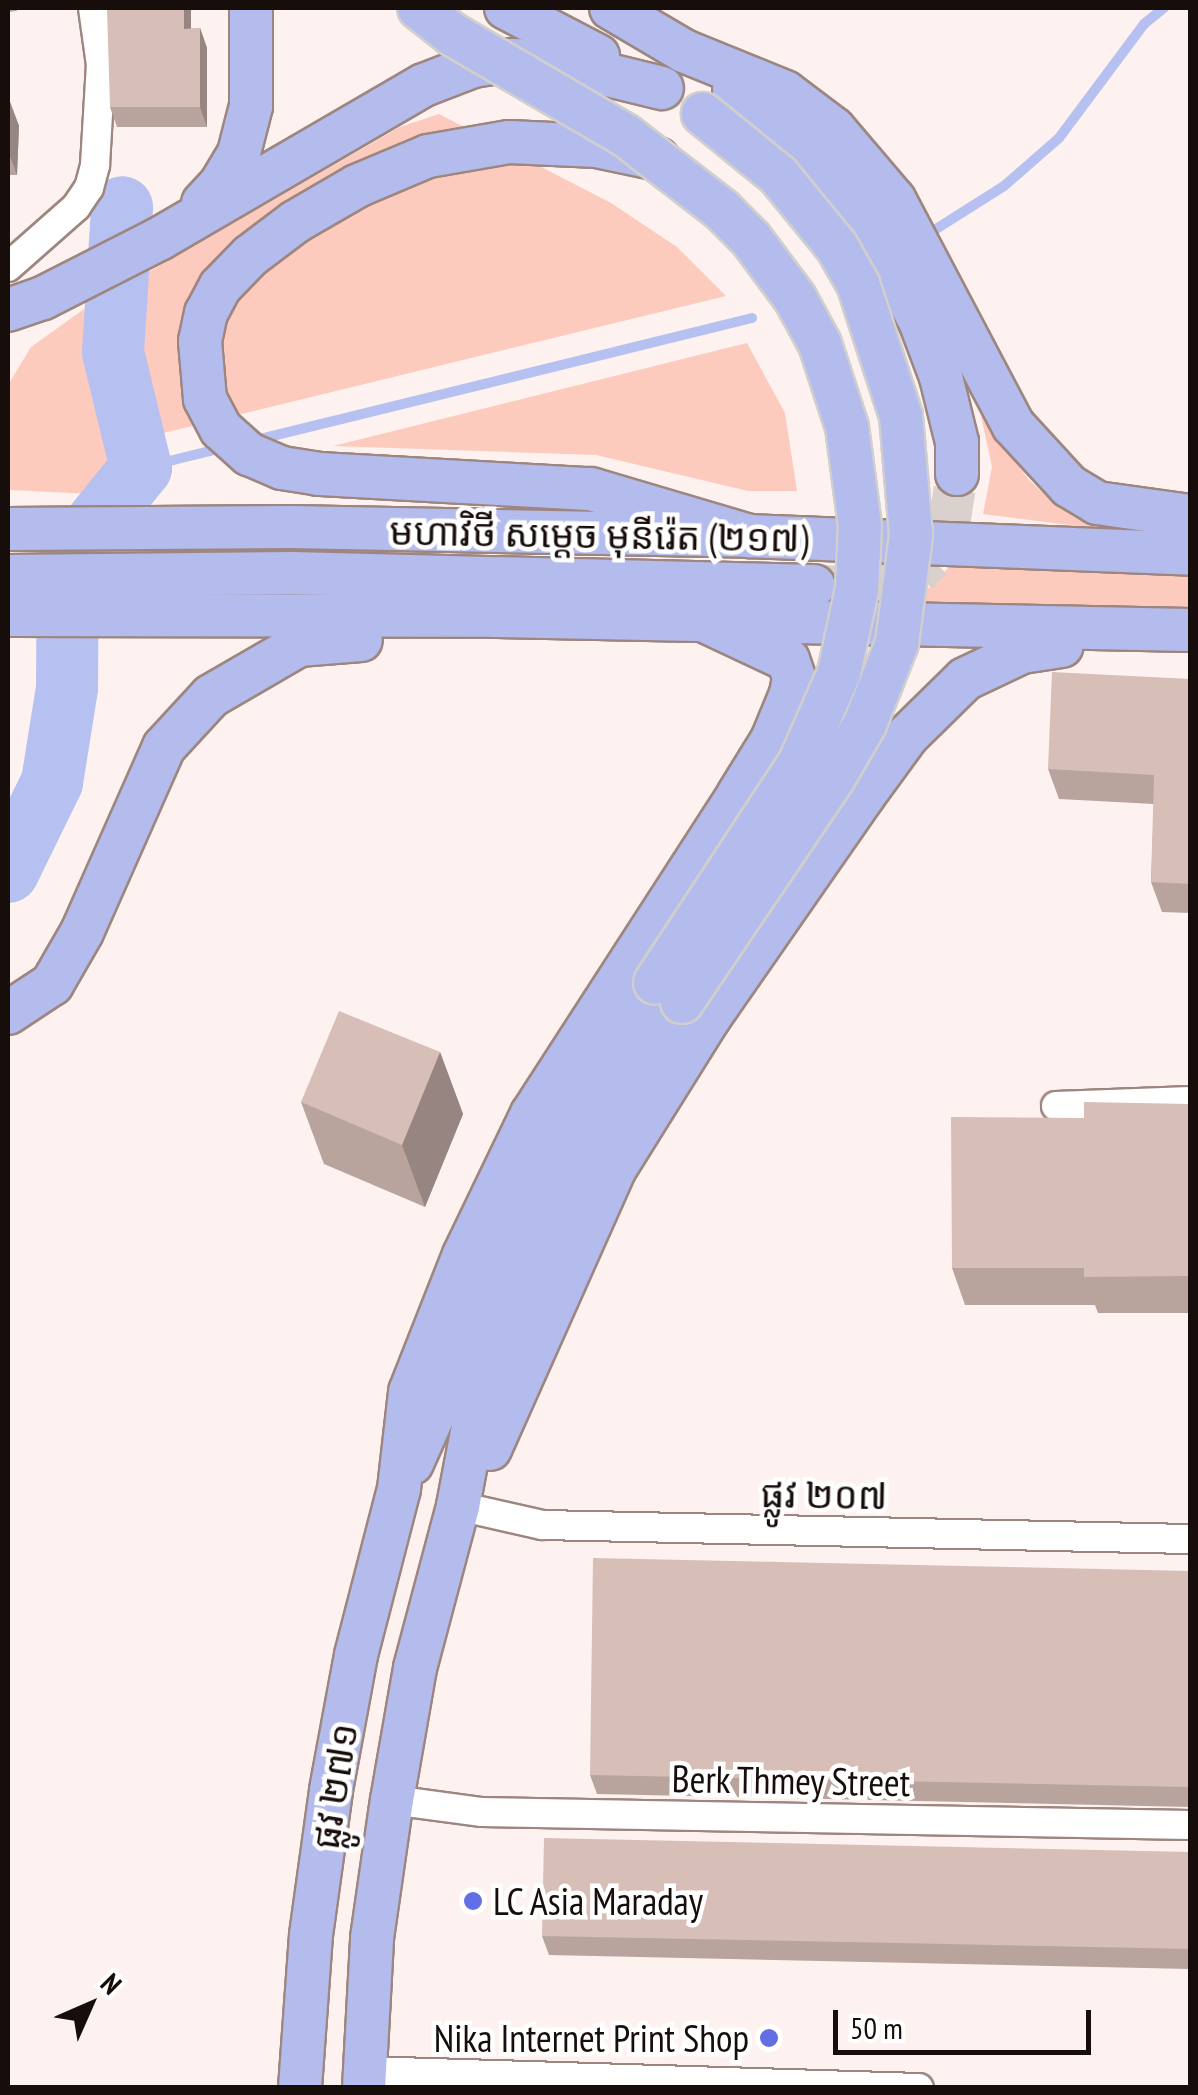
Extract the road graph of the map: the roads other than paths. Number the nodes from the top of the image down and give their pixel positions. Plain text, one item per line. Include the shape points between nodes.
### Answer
1 (93, 8) edge
2 (251, 8) edge
3 (419, 8) edge
4 (506, 8) edge
5 (611, 8) edge
6 (684, 51) junction
7 (662, 88) junction
8 (663, 160) junction
9 (174, 229) junction
10 (8, 266) edge
11 (25, 304) edge
12 (957, 474) tunnel mouth
13 (1190, 516) edge
14 (8, 529) edge
15 (750, 536) junction
16 (1190, 554) edge
17 (8, 576) edge
18 (814, 586) tunnel mouth
19 (293, 594) junction
20 (8, 615) edge
21 (494, 616) junction
22 (709, 622) junction
23 (1120, 629) junction
24 (1190, 630) edge
25 (668, 993) junction
26 (8, 1013) edge
27 (1190, 1101) edge
28 (1056, 1106) dead end
29 (398, 1489) junction
30 (458, 1506) junction
31 (1190, 1539) edge
32 (392, 1800) junction
33 (1190, 1825) edge
34 (364, 2079) edge
35 (658, 2084) edge
36 (300, 2088) edge
37 (918, 2088) edge

1 - 10 street via 100,65 89,188
2 - 9 main road via 252,106 239,153 220,185
3 - 8 main road, bridge
4 - 7 main road
5 - 6 main road
6 - 12 main road via 771,117 869,226 920,321 941,377 957,442
6 - 13 main road via 785,92 865,162 920,245 1014,425 1069,486 1098,502
7 - 9 main road via 555,62 474,66 424,85
7 - 25 main road, bridge via 778,175 858,284 900,416 910,535 896,643 865,724 834,779
8 - 15 main road via 556,142 509,142 428,156 358,186 295,222 220,287 206,313 199,368 205,399 221,429 248,454 282,468 591,489
8 - 25 main road, bridge via 751,240 820,344 847,426 860,526 849,637 826,711
9 - 11 main road
14 - 15 main road, មហាវិថី សម្តេច មុនីរ៉េត (២១៧)
15 - 16 main road, មហាវិថី សម្តេច មុនីរ៉េត (២១៧)
17 - 19 main road
18 - 19 main road
19 - 20 main road
19 - 21 main road
21 - 22 main road
21 - 26 main road via 388,638 299,645 210,696 164,747 52,984
22 - 23 main road
22 - 29 main road via 788,660 794,676 785,712 738,796 562,1065 490,1197 410,1392
23 - 24 main road
23 - 30 main road via 990,664 964,679 908,735 631,1140 582,1236 502,1426
25 - 29 main road via 556,1139
25 - 30 main road via 526,1285 475,1416
27 - 28 street
29 - 36 main road, ផ្លូវ ២៧១ via 331,1790
30 - 31 street, ផ្លូវ ២០៧ via 542,1525
30 - 32 main road, ផ្លូវ ២៧១ via 415,1668
32 - 33 street, Berk Thmey Street via 482,1812
32 - 34 main road, ផ្លូវ ២៧១ via 372,1938
34 - 35 street
35 - 37 street

